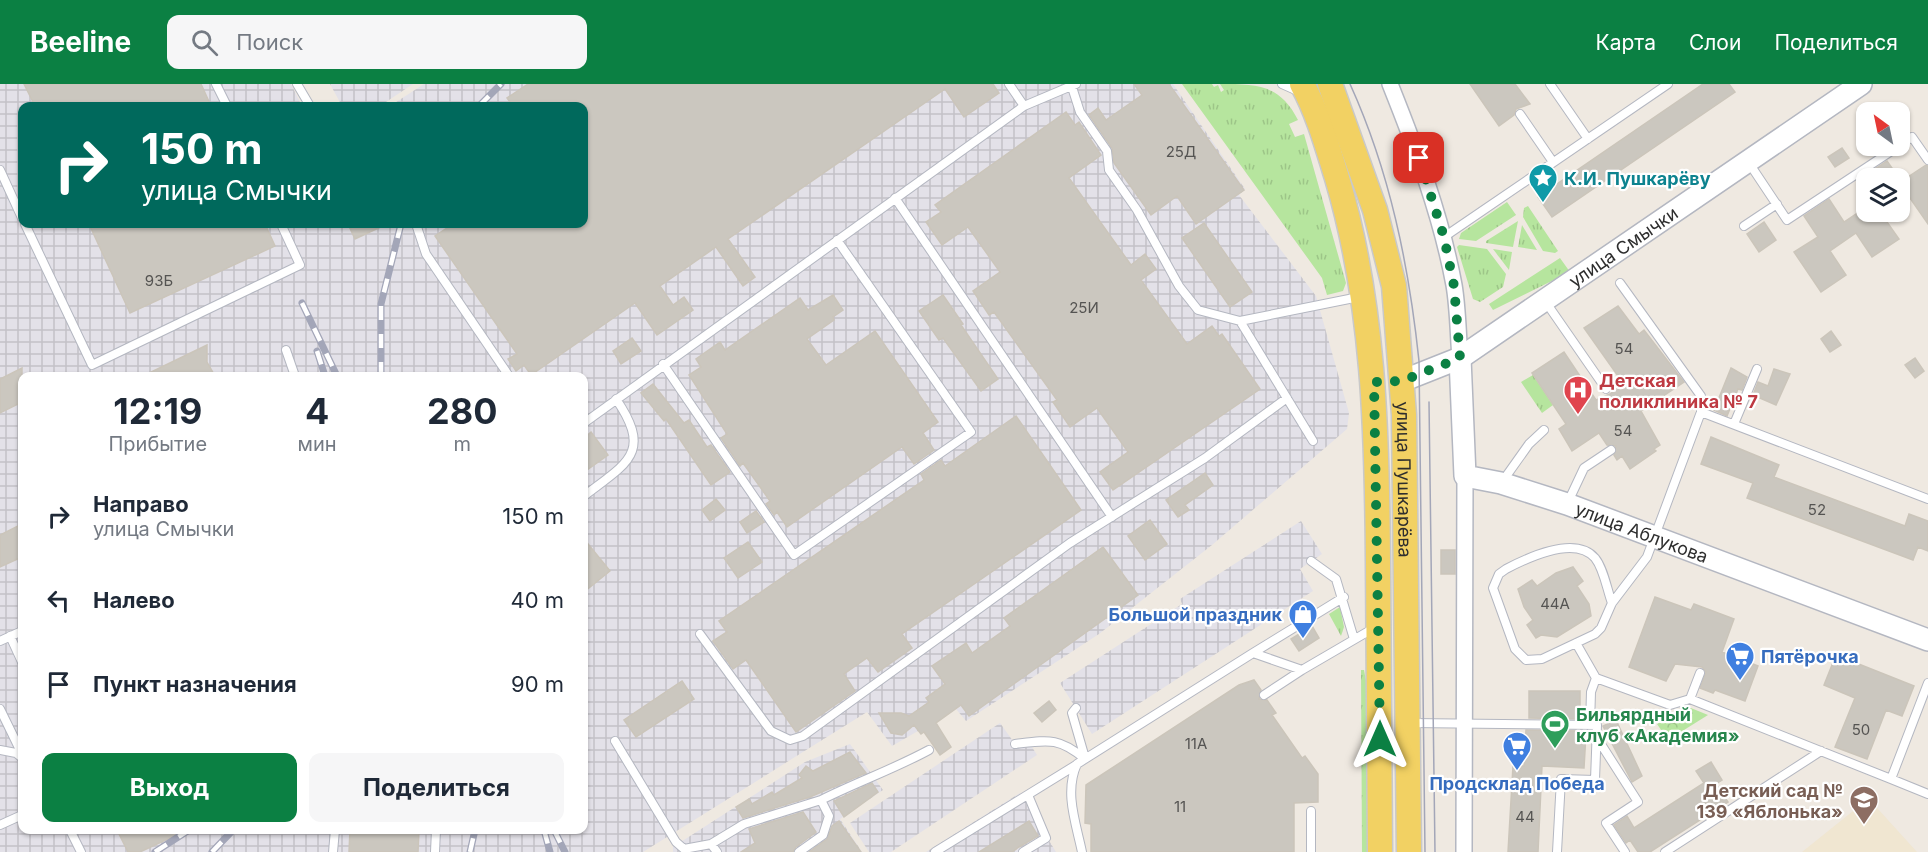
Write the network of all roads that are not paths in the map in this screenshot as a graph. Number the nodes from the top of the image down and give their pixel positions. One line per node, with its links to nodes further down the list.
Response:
1 (216, 84): 12 (lane)
2 (297, 84): 13 (lane)
3 (1009, 84): 14 (lane)
4 (1282, 84): 11 (lane)
5 (1329, 84): 42 (main road, улица Пушкарёва)
6 (1390, 84): 30 (street)
7 (1550, 84): 17 (lane)
8 (1668, 84): 17 (lane)
9 (1861, 84): 20 (street, улица Смычки)
10 (1073, 85): 14 (lane); 35 (lane)
11 (1306, 90): 33 (main road, улица Пушкарёва)
12 (224, 102)
13 (308, 102)
14 (1024, 106): 23 (lane)
15 (1520, 114): 21 (lane)
16 (1910, 138): 19 (lane)
17 (1587, 139): 21 (lane)
18 (1883, 156): 24 (lane)
19 (1928, 160)
20 (1748, 161): 24 (lane); 34 (street, улица Смычки)
21 (1553, 162): 30 (lane)
22 (0, 170): 25 (lane)
23 (895, 198): 31 (lane); 58 (lane)
24 (1777, 204): 26 (lane)
25 (18, 209)
26 (1744, 226)
27 (27, 228): 28 (lane)
28 (283, 228)
29 (419, 228): 41 (lane)
30 (1444, 237): 37 (street)
31 (837, 240): 38 (lane); 38 (lane)
32 (1620, 283): 47 (lane)
33 (1363, 296): 35 (lane); 43 (main road, улица Пушкарёва)
34 (1545, 300): 37 (street, улица Смычки); 44 (lane)
35 (1240, 321): 45 (lane)
36 (286, 350): 40 (lane)
37 (1460, 358): 42 (street, улица Смычки); 53 (street)
38 (663, 364): 46 (lane)
39 (1757, 369): 49 (lane)
40 (294, 372)
41 (506, 372)
42 (1402, 381): 43 (main road, улица Смычки); 82 (main road, улица Пушкарёва)
43 (1374, 382): 63 (main road, улица Пушкарёва)
44 (1606, 389)
45 (1287, 398): 51 (lane); 58 (lane)
46 (616, 399): 48 (lane); 55 (lane)
47 (1701, 412): 49 (lane); 59 (lane)
48 (588, 420)
49 (1734, 424): 56 (lane)
50 (1544, 430): 54 (lane)
51 (1313, 441)
52 (1611, 450): 57 (lane)
53 (1465, 476): 54 (street, улица Аблукова); 81 (street)
54 (1501, 483): 57 (street, улица Аблукова)
55 (588, 493)
56 (1928, 499)
57 (1567, 504): 59 (street, улица Аблукова)
58 (1112, 517): 65 (lane)
59 (1655, 537): 62 (lane); 68 (street, улица Аблукова)
60 (1311, 561): 61 (lane)
61 (1344, 597): 67 (lane); 72 (lane)
62 (1612, 603): 70 (lane); 70 (lane)
63 (1379, 625): 67 (lane); 114 (main road, улица Пушкарёва)
64 (18, 633): 66 (lane)
65 (700, 633)
66 (10, 636): 69 (lane); 71 (lane)
67 (1354, 639): 73 (lane)
68 (1928, 640)
69 (0, 641)
70 (1576, 643): 75 (lane)
71 (18, 653)
72 (1253, 653): 73 (lane); 92 (lane)
73 (1302, 670): 77 (lane)
74 (1700, 673): 78 (lane)
75 (1596, 678): 78 (lane); 83 (lane)
76 (1928, 683): 94 (lane)
77 (1264, 695)
78 (1690, 699): 90 (lane)
79 (1076, 708): 92 (lane)
80 (0, 709): 87 (lane)
81 (1466, 722): 82 (lane); 83 (lane); 116 (street)
82 (1408, 723): 115 (main road, улица Пушкарёва)
83 (1590, 725): 84 (lane)
84 (1597, 736): 117 (lane); 118 (lane)
85 (615, 741): 104 (lane)
86 (1015, 744): 92 (lane)
87 (18, 747)
88 (0, 750): 91 (lane)
89 (929, 750): 97 (lane)
90 (1821, 751): 94 (lane); 119 (lane)
91 (18, 754)
92 (1085, 759): 93 (lane)
93 (1077, 764): 96 (lane); 112 (lane)
94 (1891, 778): 95 (lane)
95 (1928, 794)
96 (1028, 795): 110 (lane); 111 (lane)
97 (820, 800): 104 (lane); 109 (lane)
98 (1311, 811): 113 (lane)
99 (18, 817): 100 (lane)
100 (0, 825)
101 (72, 834): 105 (lane)
102 (335, 834): 106 (lane)
103 (436, 834): 107 (lane)
104 (711, 844): 108 (lane)
105 (81, 852)
106 (333, 852)
107 (435, 852)
108 (717, 852)
109 (799, 852)
110 (935, 852)
111 (1023, 852)
112 (1082, 852)
113 (1311, 852)
114 (1380, 852)
115 (1409, 852)
116 (1464, 852)
117 (1557, 852)
118 (1624, 852)
119 (1665, 852)

